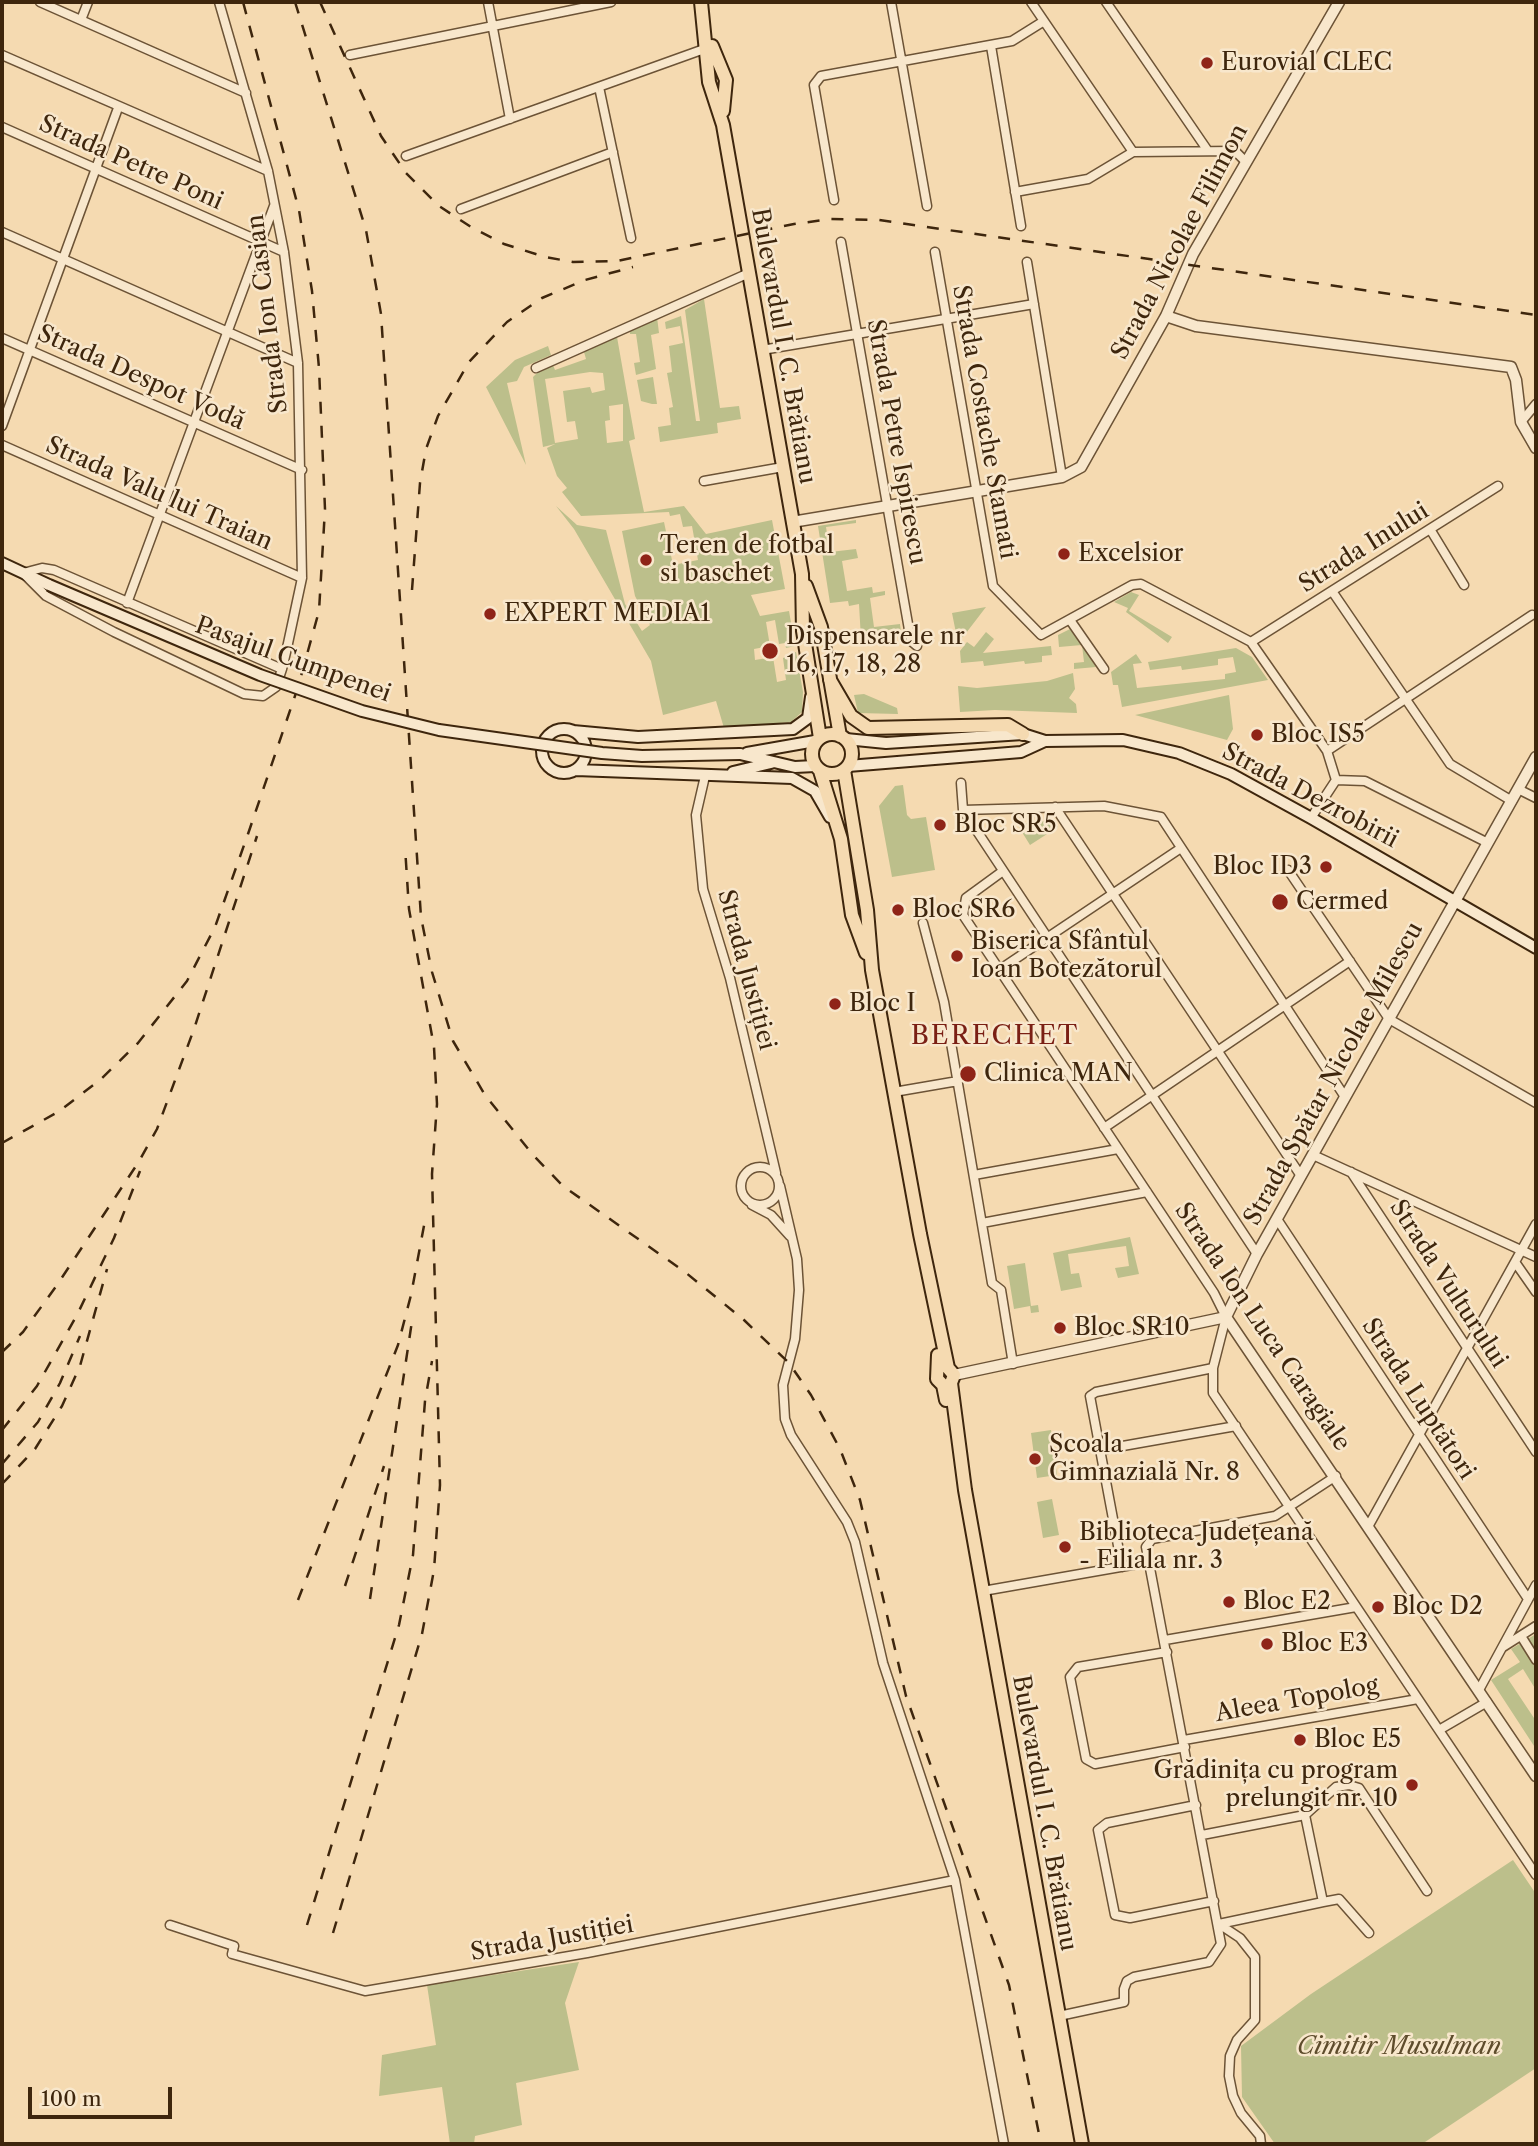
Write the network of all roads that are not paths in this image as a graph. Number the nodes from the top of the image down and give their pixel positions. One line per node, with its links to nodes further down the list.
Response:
1 (40, 2): 11 (street)
2 (89, 2): 11 (street)
3 (219, 2): 22 (street, Strada Ion Casian)
4 (488, 2): 14 (street)
5 (611, 2): 14 (street)
6 (701, 2): 13 (main road, Bulevardul I. C. Brătianu)
7 (891, 2): 19 (street)
8 (1031, 2): 12 (street)
9 (1106, 2): 26 (street)
10 (1339, 2): 30 (street, Strada Nicolae Filimon)
11 (81, 20): 22 (street)
12 (1044, 21): 15 (street); 28 (street)
13 (705, 22): 16 (main road, Bulevardul I. C. Brătianu); 20 (main road, Bulevardul I. C. Brătianu)
14 (493, 26): 18 (street); 24 (street)
15 (991, 46): 19 (street); 33 (street)
16 (707, 48): 20 (main road, Bulevardul I. C. Brătianu); 21 (street)
17 (2, 55): 23 (street)
18 (350, 55)
19 (902, 61): 34 (street); 36 (street)
20 (716, 80): 47 (main road, Bulevardul I. C. Brătianu)
21 (599, 87): 24 (street); 27 (street)
22 (246, 93): 32 (street, Strada Ion Casian)
23 (118, 108): 31 (street); 32 (street)
24 (510, 119): 29 (street)
25 (2, 127): 31 (street, Strada Petre Poni)
26 (1208, 151): 28 (street); 30 (street)
27 (613, 152): 37 (street); 40 (street)
28 (1133, 152): 33 (street)
29 (406, 156)
30 (1246, 162): 49 (street, Strada Nicolae Filimon)
31 (96, 168): 41 (street, Strada Petre Poni); 45 (street)
32 (268, 172): 35 (street, Strada Ion Casian)
33 (1015, 192): 38 (street)
34 (834, 200)
35 (275, 205): 41 (street); 44 (street, Strada Ion Casian)
36 (927, 206)
37 (461, 209)
38 (1021, 226)
39 (2, 232): 45 (street)
40 (631, 238)
41 (261, 242): 44 (street, Strada Petre Poni); 51 (street)
42 (841, 242): 52 (street, Strada Petre Ispirescu)
43 (935, 252): 50 (street, Strada Costache Stamati)
44 (284, 253): 56 (street, Strada Ion Casian)
45 (63, 259): 51 (street); 54 (street)
46 (1027, 262): 48 (street)
47 (749, 274): 55 (main road, Bulevardul I. C. Brătianu); 57 (street)
48 (1034, 304): 50 (street); 66 (street)
49 (1166, 316): 59 (street); 66 (street, Strada Nicolae Filimon)
50 (947, 318): 52 (street); 69 (street, Strada Costache Stamati)
51 (228, 332): 56 (street); 60 (street)
52 (857, 334): 55 (street); 70 (street, Strada Petre Ispirescu)
53 (2, 338): 54 (street, Strada Despot Vodă)
54 (29, 350): 60 (street, Strada Despot Vodă); 61 (street)
55 (762, 350): 64 (main road, Bulevardul I. C. Brătianu)
56 (298, 363): 65 (street, Strada Ion Casian)
57 (536, 368)
58 (1536, 404): 59 (street)
59 (1521, 422): 63 (street)
60 (194, 423): 65 (street, Strada Despot Vodă); 71 (street)
61 (2, 426)
62 (2, 445): 71 (street, Strada Valu lui Traian)
63 (1536, 448)
64 (783, 467): 67 (street); 72 (main road, Bulevardul I. C. Brătianu)
65 (302, 470): 77 (street, Strada Ion Casian)
66 (1062, 477): 69 (street)
67 (704, 481)
68 (1498, 486): 73 (street, Strada Inului)
69 (977, 492): 70 (street); 82 (street, Strada Costache Stamati)
70 (887, 506): 72 (street); 84 (street, Strada Petre Ispirescu)
71 (160, 515): 77 (street, Strada Valu lui Traian); 80 (street)
72 (792, 522): 76 (main road, Bulevardul I. C. Brătianu)
73 (1430, 529): 78 (street); 79 (street, Strada Inului)
74 (2, 563): 75 (main road, Pasajul Cumpenei)
75 (23, 573): 80 (street); 85 (street); 98 (main road, Pasajul Cumpenei, bridge)
76 (802, 574): 87 (main road, Bulevardul I. C. Brătianu); 88 (main road, Bulevardul I. C. Brătianu)
77 (302, 578): 85 (street, Strada Ion Casian)
78 (1464, 585)
79 (1332, 591): 83 (street, Strada Inului); 89 (street)
80 (127, 603): 85 (street)
81 (1532, 615): 89 (street)
82 (1070, 620): 83 (street); 86 (street)
83 (1251, 642): 97 (street)
84 (916, 646)
85 (282, 668)
86 (1104, 670)
87 (830, 680): 92 (main road); 93 (main road, Bulevardul I. C. Brătianu)
88 (812, 685): 91 (main road); 94 (main road, Bulevardul I. C. Brătianu)
89 (1404, 700): 97 (street); 110 (street)
90 (573, 731): 91 (main road); 103 (main road); 103 (main road)
91 (758, 732): 96 (main road)
92 (1023, 734): 93 (main road, Strada Dezrobirii); 95 (main road, Strada Dezrobirii)
93 (843, 737): 94 (main road); 102 (main road)
94 (817, 740): 96 (main road); 101 (main road)
95 (1045, 741): 102 (main road, Strada Dezrobirii); 113 (main road, Strada Dezrobirii)
96 (794, 743): 98 (main road)
97 (1327, 751): 106 (street)
98 (740, 754): 100 (main road)
99 (1536, 757): 108 (street, Strada Spătar Nicolae Milescu)
100 (777, 762): 101 (main road); 104 (main road)
101 (818, 768): 102 (main road); 114 (main road, Bulevardul I. C. Brătianu)
102 (846, 768): 125 (main road, Bulevardul I. C. Brătianu)
103 (576, 770): 105 (main road)
104 (727, 775): 105 (main road); 114 (main road)
105 (705, 776): 139 (street, Strada Justiției)
106 (1336, 780): 113 (street); 115 (street)
107 (961, 783): 112 (street)
108 (1518, 789): 109 (street); 110 (street, Strada Spătar Nicolae Milescu)
109 (1536, 798)
110 (1512, 801): 115 (street, Strada Spătar Nicolae Milescu)
111 (1055, 807): 112 (street); 116 (street); 119 (street)
112 (962, 810): 118 (street)
113 (1311, 818): 120 (main road, Strada Dezrobirii)
114 (841, 839): 125 (main road, Bulevardul I. C. Brătianu)
115 (1488, 843): 120 (street, Strada Spătar Nicolae Milescu)
116 (1181, 848): 119 (street); 127 (street)
117 (1289, 870): 124 (street)
118 (1003, 871): 122 (street); 126 (street, Strada Ion Luca Caragiale)
119 (1112, 894): 122 (street); 129 (street)
120 (1456, 900): 123 (main road, Strada Dezrobirii); 128 (street, Strada Spătar Nicolae Milescu)
121 (923, 923): 130 (street)
122 (1047, 938): 126 (street); 132 (street)
123 (1536, 948)
124 (1350, 961): 127 (street); 128 (street)
125 (872, 970): 131 (main road, Bulevardul I. C. Brătianu)
126 (999, 970): 135 (street, Strada Ion Luca Caragiale)
127 (1285, 1006): 129 (street); 133 (street)
128 (1389, 1019): 133 (street, Strada Spătar Nicolae Milescu); 134 (street)
129 (1217, 1051): 132 (street); 141 (street)
130 (958, 1081): 131 (street); 140 (street)
131 (894, 1092): 150 (main road, Bulevardul I. C. Brătianu)
132 (1152, 1096): 135 (street); 151 (street)
133 (1345, 1097): 137 (street, Strada Spătar Nicolae Milescu)
134 (1536, 1103)
135 (1104, 1128): 136 (street, Strada Ion Luca Caragiale)
136 (1118, 1149): 140 (street); 143 (street, Strada Ion Luca Caragiale)
137 (1313, 1155): 138 (street); 141 (street, Strada Spătar Nicolae Milescu)
138 (1351, 1172): 149 (street); 157 (street, Strada Vulturului)
139 (776, 1173): 142 (street); 144 (street)
140 (974, 1175): 146 (street)
141 (1301, 1176): 145 (street, Strada Spătar Nicolae Milescu)
142 (780, 1186): 144 (street); 148 (street)
143 (1147, 1192): 146 (street); 155 (street, Strada Ion Luca Caragiale)
144 (749, 1204): 148 (street)
145 (1277, 1219): 151 (street, Strada Spătar Nicolae Milescu); 163 (street, Strada Luptători)
146 (982, 1223): 158 (street)
147 (1536, 1224): 149 (street)
148 (792, 1237): 194 (street)
149 (1522, 1250): 152 (street); 153 (street)
150 (923, 1251): 156 (main road, Bulevardul I. C. Brătianu); 160 (main road, Bulevardul I. C. Brătianu)
151 (1257, 1254): 155 (street, Strada Spătar Nicolae Milescu)
152 (1536, 1256)
153 (1515, 1262): 154 (street); 157 (street)
154 (1536, 1292)
155 (1226, 1318): 158 (street); 159 (street, Aleea Topolog); 166 (street, Strada Ion Luca Caragiale)
156 (934, 1329): 160 (main road, Bulevardul I. C. Brătianu); 161 (main road)
157 (1467, 1348): 163 (street); 165 (street, Strada Vulturului)
158 (1013, 1364): 160 (street)
159 (1213, 1368): 162 (street, Aleea Topolog); 164 (street)
160 (947, 1376): 161 (main road, Bulevardul I. C. Brătianu); 167 (main road, Bulevardul I. C. Brătianu)
161 (951, 1422): 167 (main road, Bulevardul I. C. Brătianu)
162 (1236, 1426): 164 (street); 168 (street, Aleea Topolog)
163 (1418, 1434): 169 (street); 174 (street, Strada Luptători)
164 (1100, 1450): 171 (street)
165 (1536, 1452)
166 (1336, 1476): 168 (street); 169 (street, Strada Ion Luca Caragiale)
167 (965, 1489): 173 (main road, Bulevardul I. C. Brătianu)
168 (1289, 1506): 170 (street); 175 (street, Aleea Topolog)
169 (1369, 1525): 182 (street, Strada Ion Luca Caragiale)
170 (1149, 1562): 171 (street); 178 (street)
171 (1122, 1567): 173 (street)
172 (1536, 1585): 174 (street)
173 (984, 1591): 201 (main road, Bulevardul I. C. Brătianu)
174 (1528, 1599): 179 (street)
175 (1356, 1607): 178 (street); 183 (street, Aleea Topolog)
176 (1536, 1626): 177 (street)
177 (1521, 1636): 179 (street); 181 (street)
178 (1164, 1640): 180 (street)
179 (1501, 1649): 182 (street)
180 (1167, 1653): 186 (street); 186 (street, Aleea Topolog)
181 (1536, 1660)
182 (1479, 1690): 184 (street, Strada Ion Luca Caragiale)
183 (1418, 1699): 185 (street, Aleea Topolog); 186 (street, Aleea Topolog)
184 (1487, 1702): 185 (street); 187 (street, Strada Ion Luca Caragiale)
185 (1439, 1730): 192 (street, Aleea Topolog)
186 (1184, 1743): 188 (street)
187 (1536, 1776)
188 (1196, 1805): 190 (street); 196 (street)
189 (1306, 1815): 190 (street); 195 (street); 197 (street)
190 (1202, 1835): 196 (street)
191 (1536, 1855): 192 (street)
192 (1527, 1861): 193 (street, Aleea Topolog)
193 (1536, 1875)
194 (955, 1880): 199 (street, Strada Justiției); 202 (street)
195 (1427, 1891)
196 (1214, 1901): 198 (street)
197 (1323, 1902): 198 (street); 200 (street)
198 (1219, 1924): 201 (street); 204 (street)
199 (170, 1925)
200 (1369, 1933)
201 (1059, 2016): 203 (main road, Bulevardul I. C. Brătianu)
202 (1004, 2144)
203 (1082, 2144)
204 (1261, 2144)

